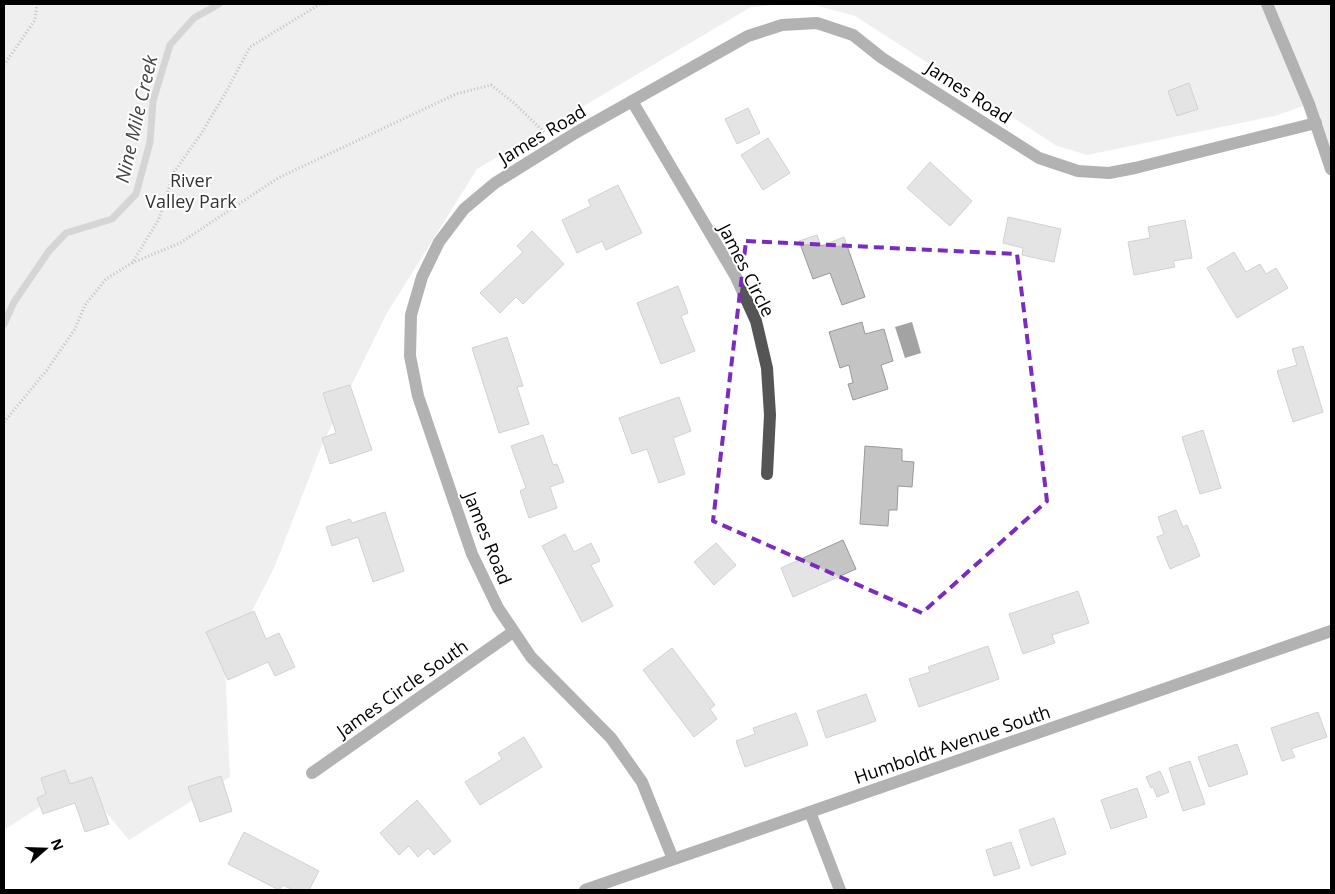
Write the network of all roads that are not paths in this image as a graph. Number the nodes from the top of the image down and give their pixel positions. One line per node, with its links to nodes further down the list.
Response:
1 (1267, 4): 3 (street)
2 (632, 101): 3 (street, James Road); 5 (street, James Circle); 7 (street, James Road)
3 (1316, 123): 4 (street)
4 (1331, 169)
5 (767, 474)
6 (1331, 631): 9 (street, Humboldt Avenue South)
7 (513, 632): 8 (street, James Circle South); 10 (street, James Road)
8 (312, 773)
9 (810, 812): 10 (street, Humboldt Avenue South); 12 (street)
10 (673, 859): 11 (street, Humboldt Avenue South)
11 (585, 890)
12 (840, 890)

